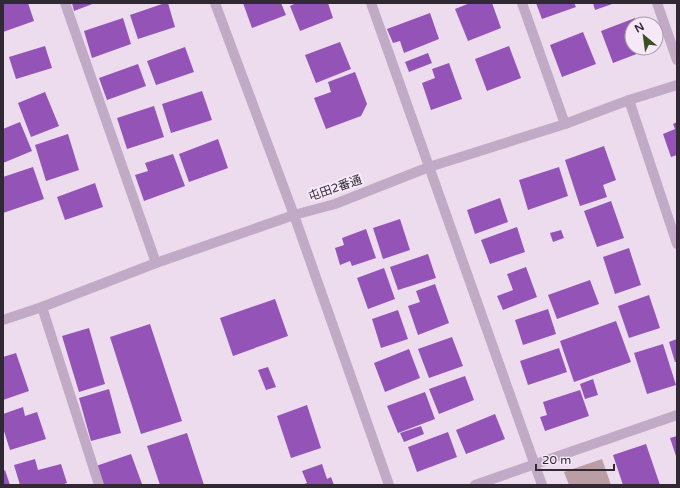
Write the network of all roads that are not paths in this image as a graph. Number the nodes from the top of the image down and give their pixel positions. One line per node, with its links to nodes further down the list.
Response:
1 (65, 3): 13 (street)
2 (216, 3): 11 (street)
3 (372, 3): 10 (street)
4 (522, 3): 9 (street)
5 (657, 3): 6 (street)
6 (677, 60)
7 (677, 85): 8 (street, 屯田2番通)
8 (628, 100): 9 (street, 屯田2番通); 12 (street)
9 (565, 124): 10 (street, 屯田2番通)
10 (429, 166): 11 (street, 屯田2番通); 17 (street)
11 (294, 215): 13 (street, 屯田2番通); 19 (street)
12 (677, 244)
13 (156, 263): 14 (street, 屯田2番通)
14 (42, 307): 15 (street, 屯田2番通); 18 (street)
15 (3, 320)
16 (677, 415): 17 (street)
17 (534, 465): 20 (street); 21 (street)
18 (99, 485)
19 (389, 485)
20 (475, 485)
21 (542, 485)

